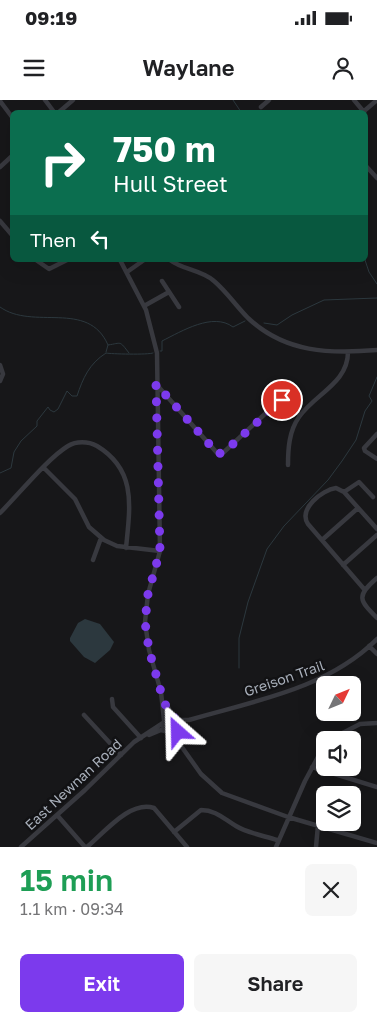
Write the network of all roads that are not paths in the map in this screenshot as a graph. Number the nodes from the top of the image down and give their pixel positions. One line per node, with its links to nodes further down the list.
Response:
1 (73, 100): 7 (street)
2 (269, 100): 6 (street)
3 (354, 100): 8 (street)
4 (377, 100): 9 (street)
5 (0, 101): 10 (street)
6 (261, 107)
7 (61, 110)
8 (362, 110)
9 (366, 110)
10 (10, 114)
11 (10, 158): 12 (street)
12 (0, 167)
13 (368, 168): 14 (street)
14 (377, 178)
15 (0, 221): 16 (street)
16 (10, 233)
17 (39, 262): 18 (street)
18 (64, 262)
19 (121, 262): 22 (street)
20 (141, 262): 22 (street)
21 (174, 262): 28 (street)
22 (127, 272): 25 (street)
23 (162, 281): 24 (street)
24 (169, 292): 25 (street); 26 (street)
25 (144, 306): 31 (street)
26 (179, 307)
27 (377, 350): 28 (street)
28 (348, 352): 32 (street)
29 (0, 365): 30 (street)
30 (0, 381)
31 (156, 384): 32 (street); 46 (street)
32 (300, 415): 35 (street)
33 (377, 434): 34 (street)
34 (377, 459)
35 (288, 466)
36 (44, 468): 40 (street); 43 (street); 45 (street)
37 (344, 492): 38 (street); 39 (street); 44 (street)
38 (373, 497)
39 (358, 508): 41 (street); 44 (street)
40 (0, 513)
41 (377, 529)
42 (377, 535): 48 (street)
43 (101, 538): 45 (street); 47 (street)
44 (322, 540): 48 (street)
45 (126, 548): 46 (street)
46 (160, 551): 55 (street)
47 (93, 560)
48 (343, 564): 50 (street)
49 (377, 578): 50 (street)
50 (364, 589): 51 (street)
51 (377, 618)
52 (376, 641): 53 (street, Greison Trail)
53 (369, 646): 54 (street); 59 (street, Greison Trail)
54 (377, 654)
55 (161, 692): 58 (street); 60 (street)
56 (112, 699): 65 (street)
57 (84, 715): 66 (street)
58 (175, 719): 59 (street, Greison Trail); 60 (street, East Newnan Road); 62 (street)
59 (190, 720): 62 (street, Greison Trail)
60 (164, 722): 64 (street); 65 (street, East Newnan Road)
61 (377, 723): 63 (street)
62 (179, 728): 64 (street, East Newnan Road); 67 (street)
63 (346, 731)
64 (167, 732): 65 (street, East Newnan Road); 67 (street)
65 (141, 738): 66 (street, East Newnan Road)
66 (121, 755): 71 (street, East Newnan Road)
67 (187, 755): 72 (street)
68 (316, 760): 69 (street)
69 (312, 767): 70 (street); 72 (street)
70 (377, 787)
71 (57, 816): 79 (street, East Newnan Road); 80 (street)
72 (288, 816): 73 (street); 77 (street)
73 (316, 824)
74 (317, 831): 83 (street)
75 (338, 831): 78 (street)
76 (174, 832): 77 (street); 80 (street); 81 (street)
77 (277, 840): 82 (street)
78 (377, 843)
79 (21, 847)
80 (86, 847)
81 (187, 847)
82 (276, 847)
83 (316, 847)

